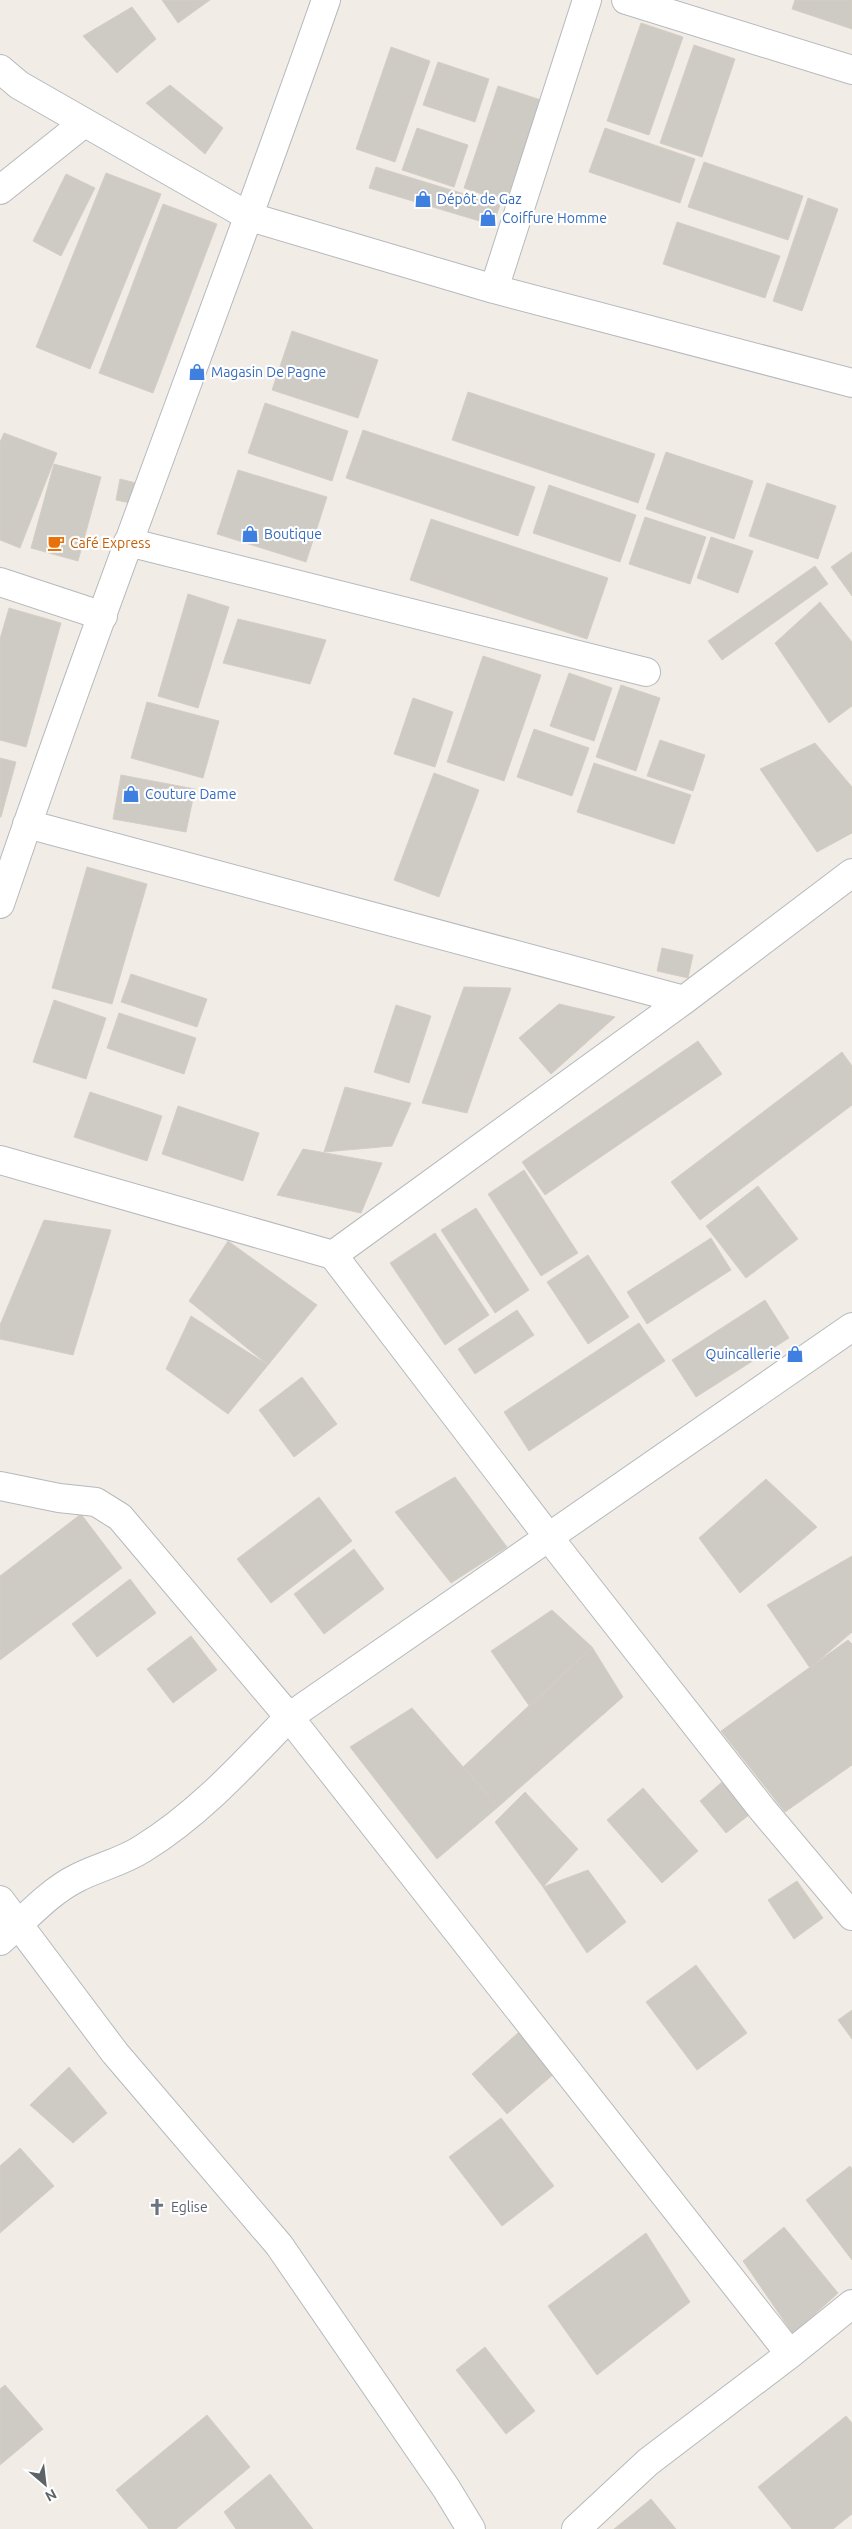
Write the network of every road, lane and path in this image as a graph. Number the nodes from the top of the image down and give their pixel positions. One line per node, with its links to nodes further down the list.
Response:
1 (326, 0): 8 (street)
2 (587, 0): 9 (street)
3 (626, 0): 5 (street)
4 (0, 69): 6 (street)
5 (852, 70)
6 (84, 123): 7 (street); 8 (street)
7 (0, 190)
8 (250, 217): 9 (street); 11 (street)
9 (494, 289): 10 (street)
10 (852, 383)
11 (128, 542): 13 (street); 14 (street)
12 (0, 582): 13 (street)
13 (103, 616): 15 (street)
14 (646, 672)
15 (27, 824): 17 (street); 18 (street)
16 (852, 873): 18 (street)
17 (0, 904)
18 (684, 1000): 20 (street)
19 (0, 1160): 20 (street)
20 (332, 1255): 23 (street)
21 (852, 1327): 23 (street)
22 (0, 1486): 24 (street)
23 (550, 1539): 24 (street); 26 (street)
24 (290, 1717): 27 (street); 29 (street)
25 (0, 1900): 27 (street)
26 (852, 1916)
27 (9, 1933): 30 (street)
28 (852, 2304): 29 (street)
29 (790, 2354): 31 (street)
30 (471, 2529)
31 (576, 2529)

